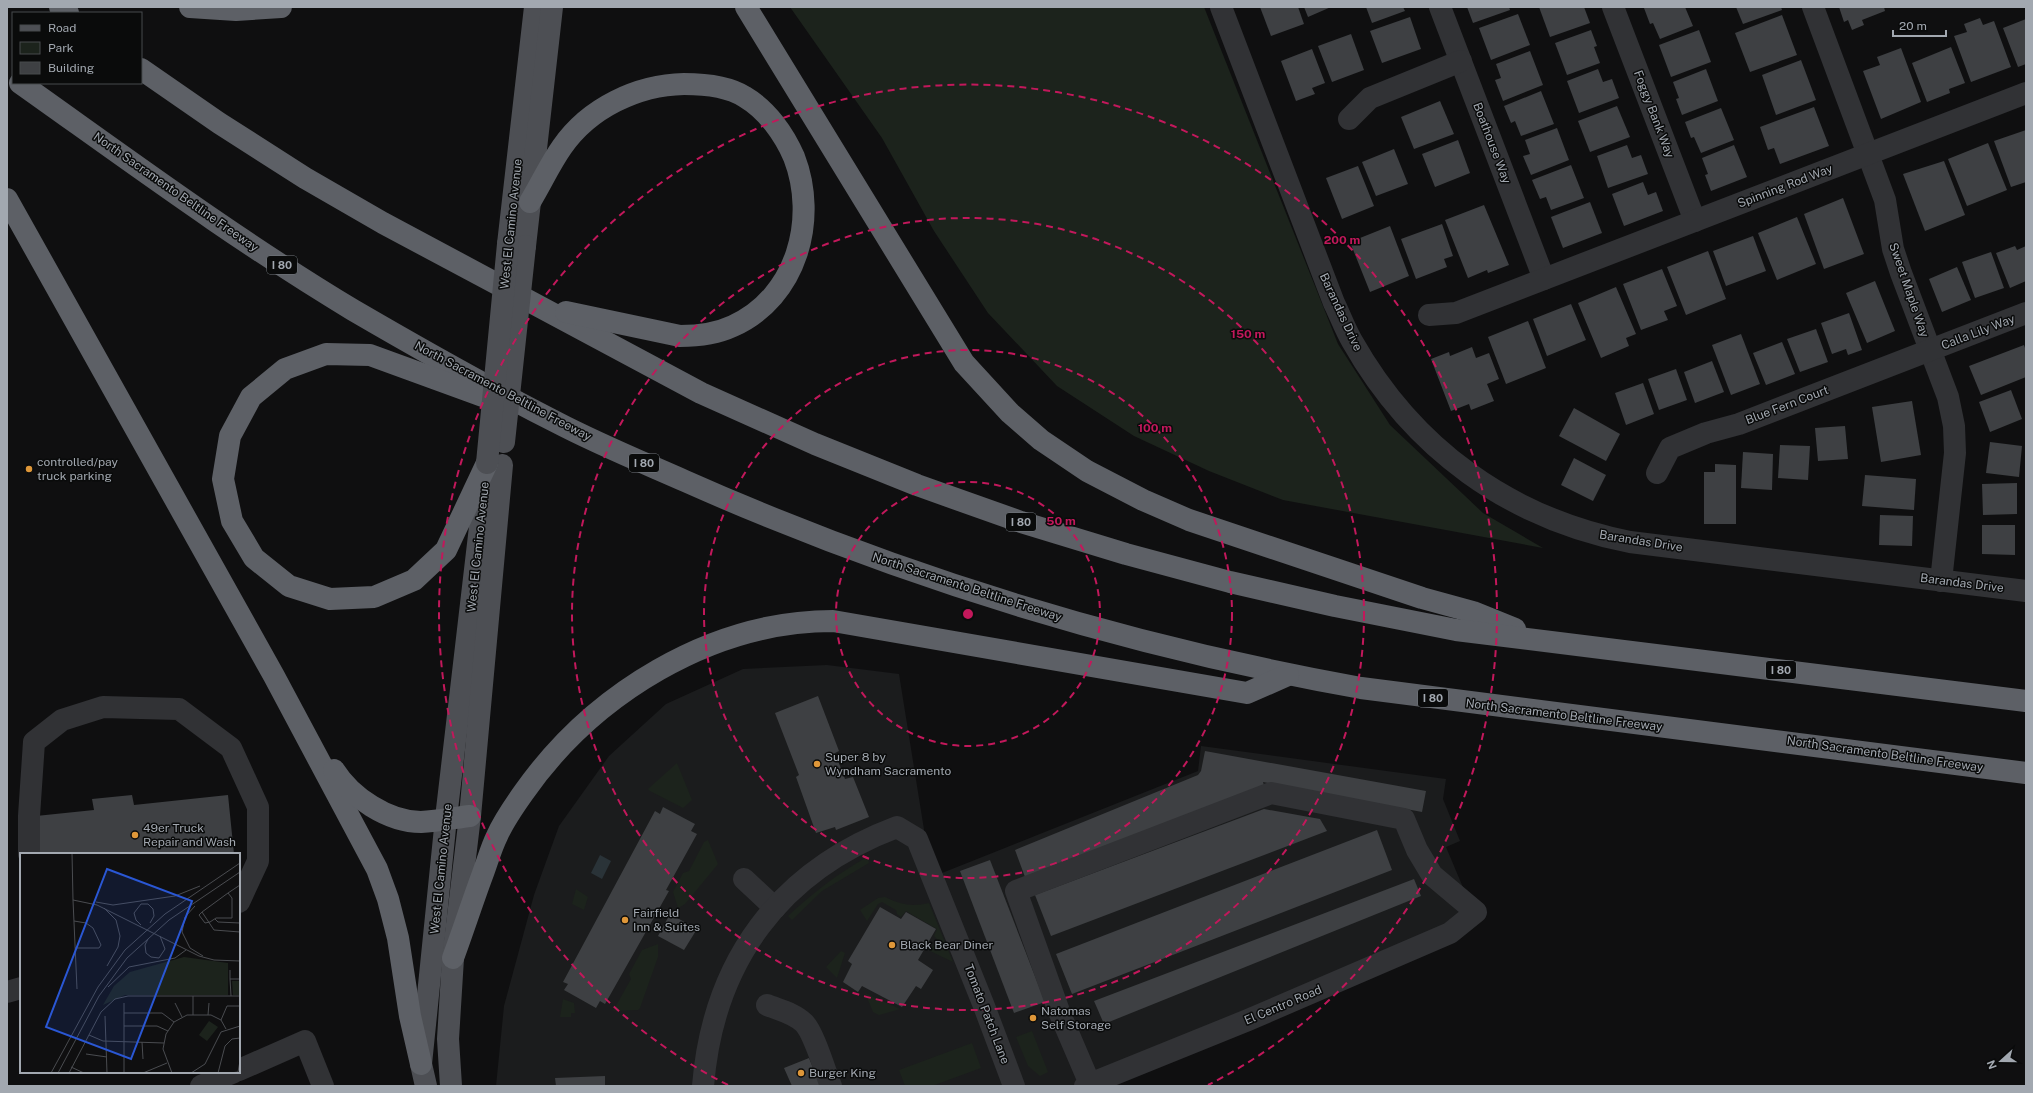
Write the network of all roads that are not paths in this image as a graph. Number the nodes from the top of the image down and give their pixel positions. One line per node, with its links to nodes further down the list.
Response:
1 (190, 7): 2 (highway)
2 (281, 7)
3 (535, 7): 19 (main road, West El Camino Avenue)
4 (552, 7): 17 (main road, West El Camino Avenue)
5 (746, 7): 30 (highway)
6 (1221, 7): 28 (street, Barandas Drive)
7 (1440, 7): 10 (street, Boathouse Way)
8 (1613, 7): 18 (street, Foggy Bank Way)
9 (1813, 7): 15 (street, Sweet Maple Way)
10 (1461, 61): 14 (street); 20 (street, Boathouse Way)
11 (142, 70): 21 (highway, I 80)
12 (21, 84): 25 (highway, North Sacramento Beltline Freeway / I 80)
13 (2026, 93): 15 (street, Spinning Rod Way)
14 (1349, 119)
15 (1868, 154): 18 (street, Spinning Rod Way); 24 (street, Sweet Maple Way)
16 (7, 199): 32 (highway)
17 (530, 202): 19 (main road, West El Camino Avenue); 21 (highway)
18 (1695, 221): 20 (street, Spinning Rod Way)
19 (517, 245): 26 (main road, West El Camino Avenue, bridge)
20 (1544, 279): 23 (street, Spinning Rod Way)
21 (537, 306): 30 (highway, I 80)
22 (2026, 313): 24 (street, Calla Lily Way)
23 (1429, 315)
24 (1931, 350): 27 (street, Blue Fern Court); 28 (street, Sweet Maple Way)
25 (558, 423): 26 (highway); 31 (highway, North Sacramento Beltline Freeway / I 80)
26 (494, 464): 35 (main road, West El Camino Avenue); 36 (main road, West El Camino Avenue)
27 (1657, 473)
28 (1941, 581): 29 (street, Barandas Drive)
29 (2026, 591)
30 (1537, 639): 33 (highway, I 80)
31 (1288, 675): 34 (highway, North Sacramento Beltline Freeway / I 80); 41 (highway)
32 (274, 676): 36 (highway); 45 (highway)
33 (2026, 701)
34 (2026, 773)
35 (470, 816): 36 (highway); 41 (main road, West El Camino Avenue)
36 (446, 818): 45 (main road, West El Camino Avenue)
37 (29, 853): 39 (street)
38 (744, 879): 40 (street)
39 (240, 900)
40 (775, 908): 54 (street, Tomato Patch Lane); 56 (street, Tomato Patch Lane)
41 (453, 958): 53 (main road, West El Camino Avenue)
42 (20, 988): 43 (street)
43 (7, 992)
44 (767, 1005): 55 (street)
45 (421, 1064): 52 (main road, West El Camino Avenue)
46 (240, 1070): 51 (street)
47 (194, 1073): 50 (street)
48 (232, 1073): 50 (street)
49 (1087, 1085): 49 (street, El Centro Road)
50 (201, 1086)
51 (323, 1086)
52 (426, 1086)
53 (450, 1086)
54 (703, 1086)
55 (831, 1086)
56 (1014, 1086)

